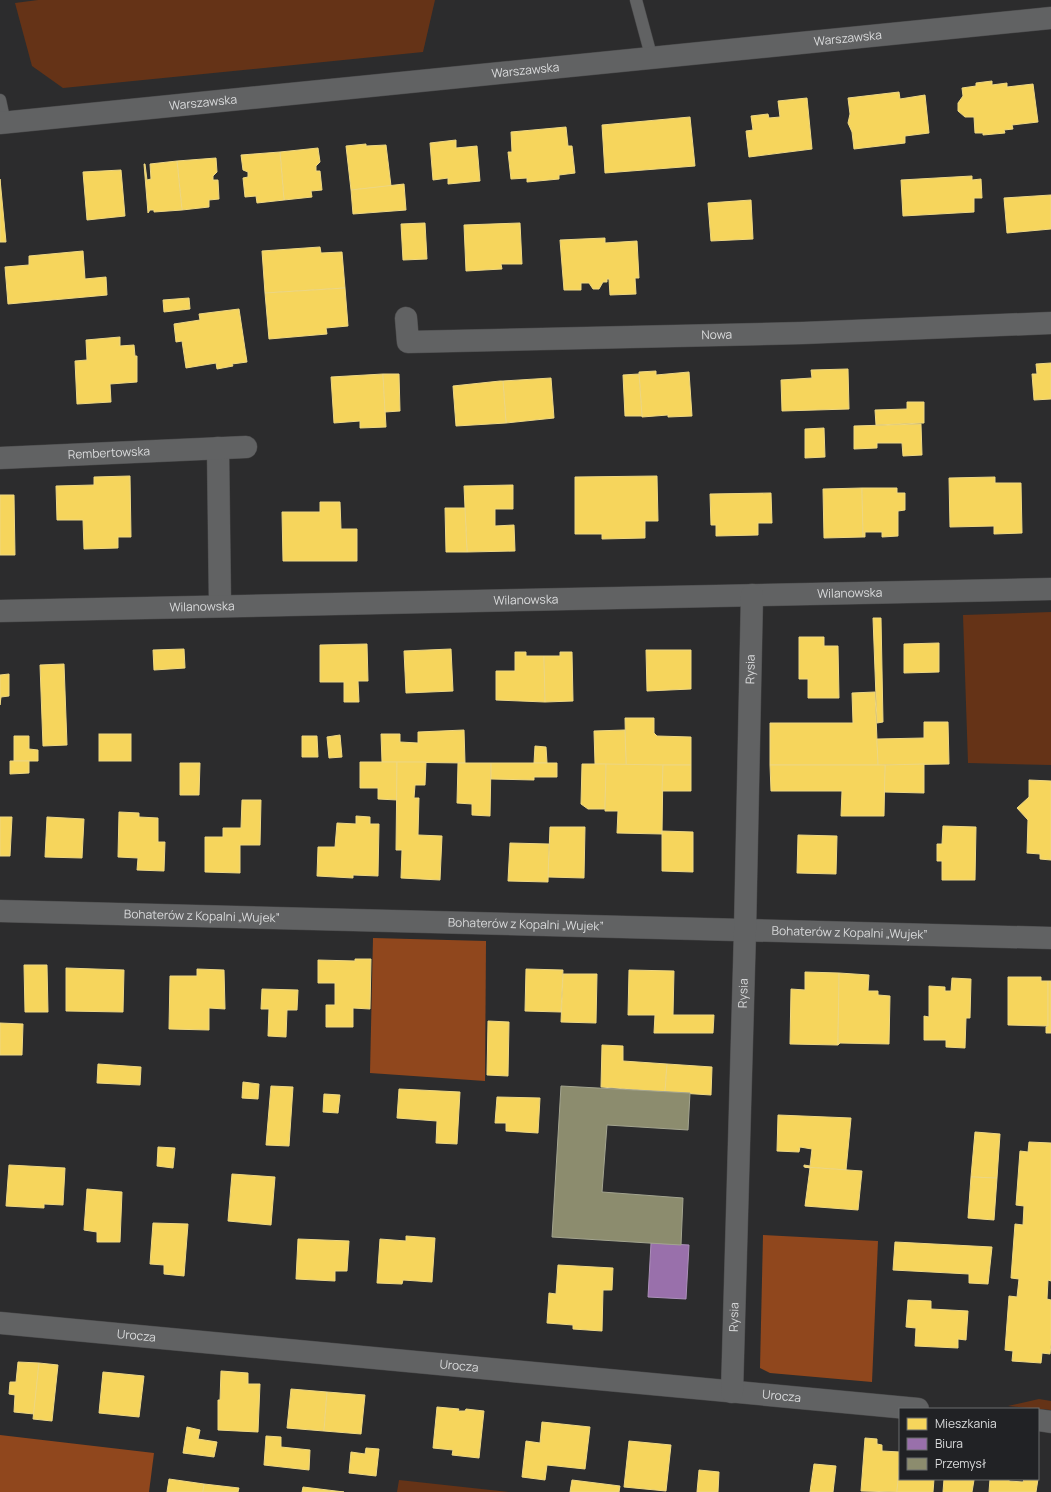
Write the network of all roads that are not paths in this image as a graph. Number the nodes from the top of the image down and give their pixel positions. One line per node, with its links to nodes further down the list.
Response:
1 (636, 0): 3 (lane)
2 (1051, 18): 3 (street, Warszawska)
3 (652, 59): 5 (street, Warszawska)
4 (0, 100): 5 (lane)
5 (2, 123)
6 (406, 318): 7 (street, Nowa)
7 (1051, 323)
8 (246, 447): 9 (street, Rembertowska)
9 (218, 448): 10 (street, Rembertowska); 13 (street)
10 (0, 458)
11 (1051, 589): 12 (street, Wilanowska)
12 (752, 595): 13 (street, Wilanowska); 16 (street, Rysia)
13 (220, 605): 14 (street, Wilanowska)
14 (0, 611)
15 (0, 911): 16 (street, Bohaterów z Kopalni „Wujek”)
16 (745, 931): 17 (street, Bohaterów z Kopalni „Wujek”); 19 (street, Rysia)
17 (1051, 938)
18 (0, 1323): 19 (street, Urocza)
19 (732, 1392): 20 (street, Urocza)
20 (907, 1408)
21 (1039, 1420): 22 (street)
22 (1051, 1422)

